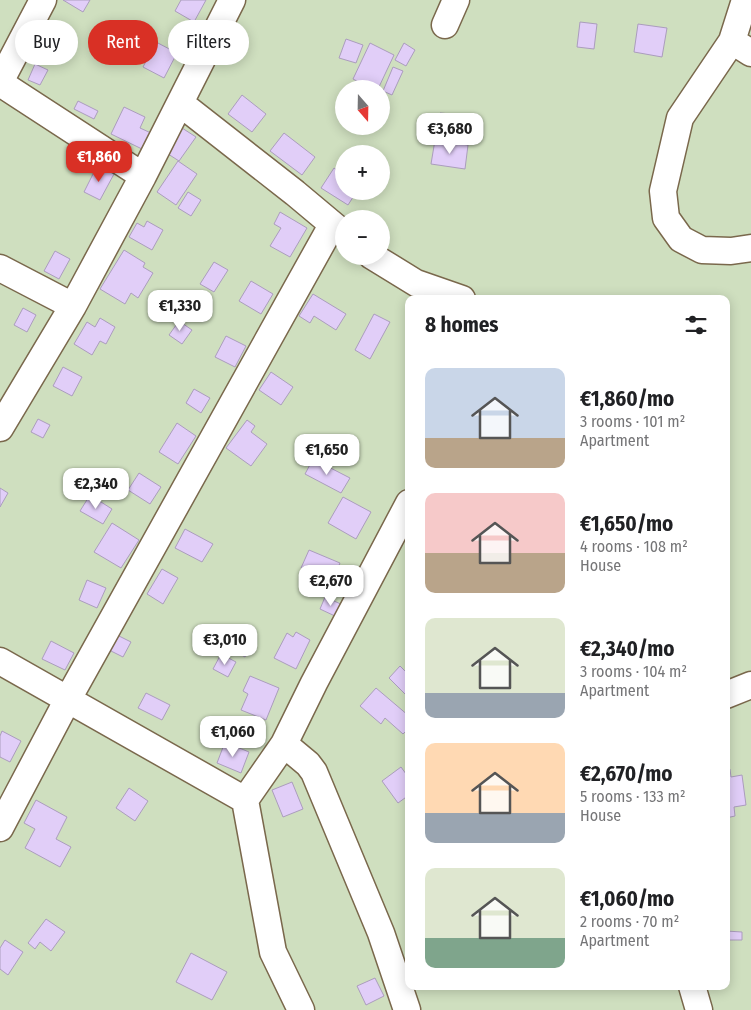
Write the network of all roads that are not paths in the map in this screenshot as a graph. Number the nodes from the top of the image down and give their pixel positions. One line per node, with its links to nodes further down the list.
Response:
1 (43, 0): 7 (street)
2 (232, 0): 8 (street)
3 (456, 0): 5 (street)
4 (745, 0): 6 (street)
5 (446, 25)
6 (741, 47): 12 (street)
7 (0, 82): 9 (street)
8 (180, 103): 9 (street); 10 (street)
9 (143, 176): 16 (street)
10 (335, 227)
11 (335, 235): 22 (street)
12 (751, 248)
13 (387, 265): 15 (street)
14 (0, 268): 16 (street)
15 (450, 295)
16 (73, 306): 17 (street)
17 (0, 428)
18 (405, 511): 23 (street)
19 (0, 661): 22 (street)
20 (751, 685): 21 (street)
21 (730, 693)
22 (68, 699): 24 (street); 25 (street)
23 (284, 744): 24 (street); 28 (street)
24 (245, 800): 27 (street)
25 (0, 828)
26 (693, 990): 29 (street)
27 (301, 1010)
28 (407, 1010)
29 (698, 1010)

